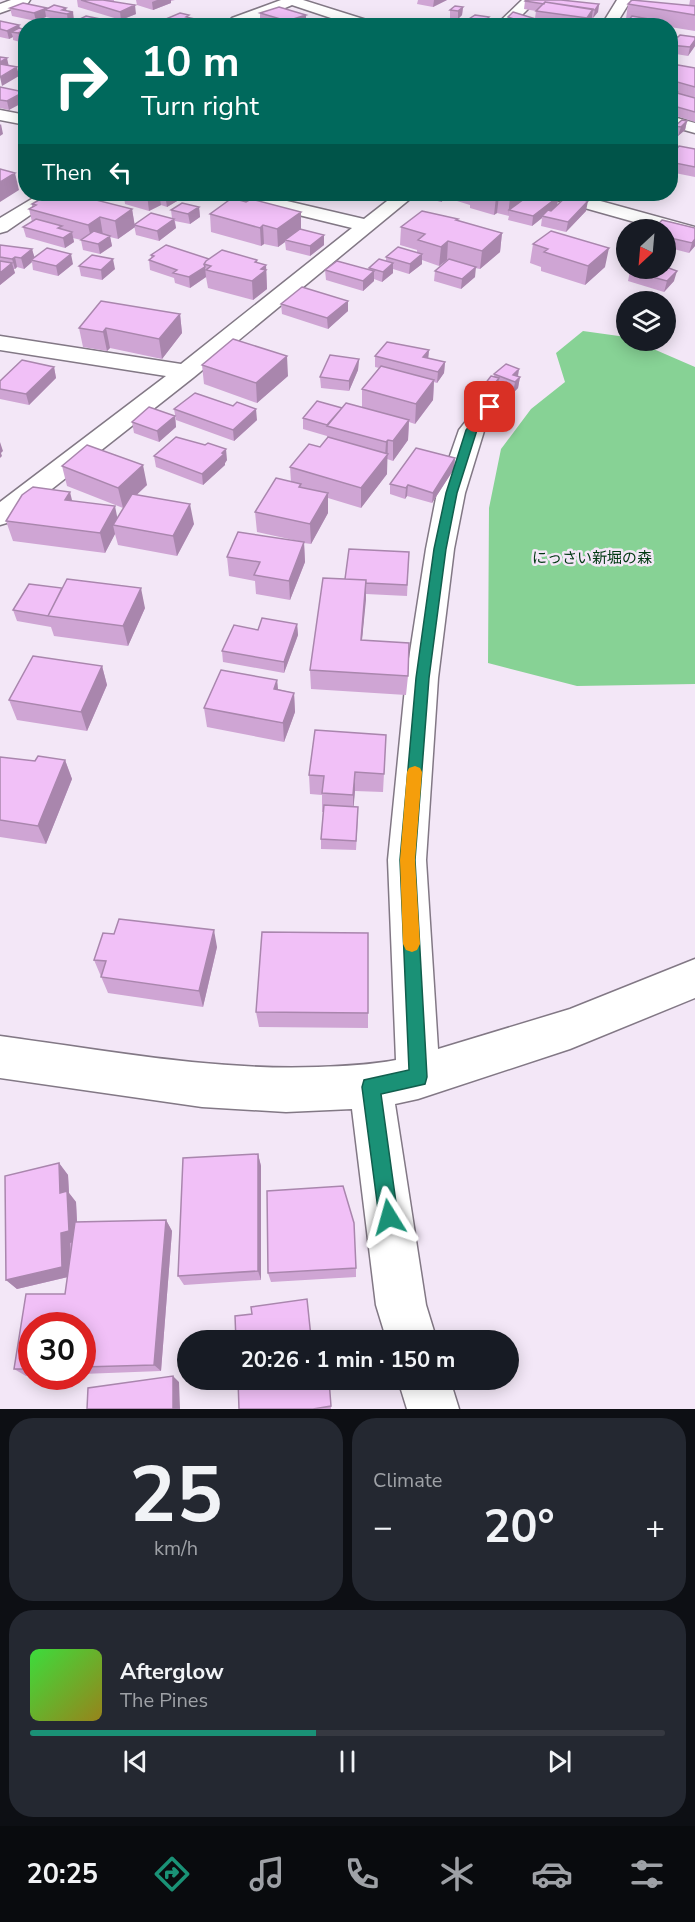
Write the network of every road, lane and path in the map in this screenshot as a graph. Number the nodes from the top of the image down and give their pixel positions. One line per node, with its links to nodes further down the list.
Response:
1 (23, 0): 5 (street)
2 (290, 0): 6 (street); 7 (street)
3 (530, 0): 8 (street)
4 (624, 0): 9 (street)
5 (0, 9)
6 (245, 18)
7 (346, 18)
8 (511, 18)
9 (613, 18)
10 (0, 115): 11 (street)
11 (18, 118)
12 (678, 123): 13 (street)
13 (695, 128)
14 (41, 201): 18 (street)
15 (265, 201): 19 (street)
16 (398, 201): 19 (street)
17 (581, 201): 20 (street)
18 (0, 226)
19 (367, 226): 22 (street)
20 (695, 233)
21 (0, 343): 22 (street)
22 (186, 372): 24 (street)
23 (490, 407): 27 (street)
24 (0, 516)
25 (695, 978): 27 (street)
26 (0, 1057): 28 (street)
27 (418, 1077): 28 (street)
28 (371, 1087): 29 (street)
29 (409, 1330)
30 (427, 1390): 31 (street)
31 (433, 1409)

